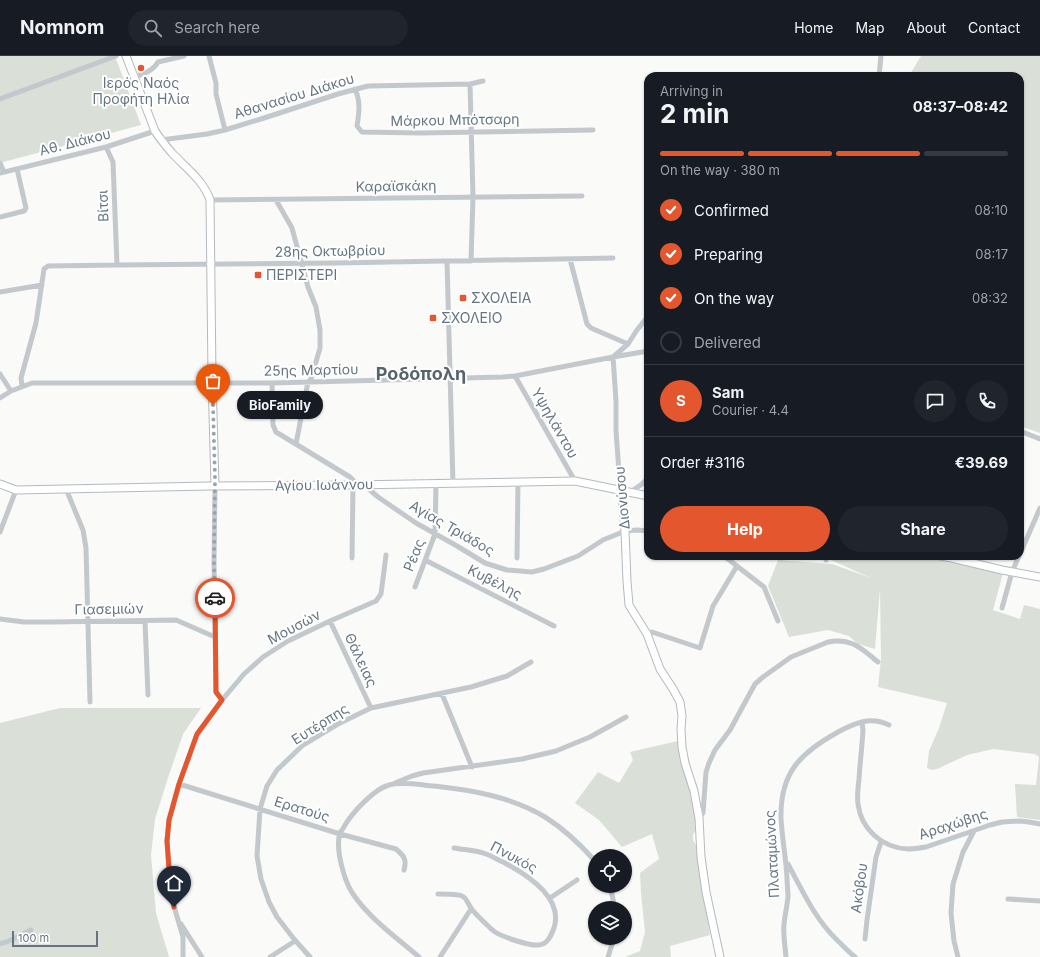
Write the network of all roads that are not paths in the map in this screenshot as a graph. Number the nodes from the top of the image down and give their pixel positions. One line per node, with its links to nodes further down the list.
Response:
1 (116, 56): 11 (street)
2 (126, 56): 7 (street)
3 (184, 56): 7 (street)
4 (210, 56): 12 (street)
5 (881, 56): 6 (street)
6 (879, 72)
7 (134, 78): 14 (street)
8 (483, 81): 9 (street, Αθανασίου Διάκου)
9 (470, 84): 10 (street, Αθανασίου Διάκου); 15 (street)
10 (355, 90): 12 (street, Αθανασίου Διάκου); 15 (street, Μάρκου Μπότσαρη)
11 (0, 99)
12 (225, 130): 16 (street, Αθανασίου Διάκου)
13 (593, 130): 15 (street, Μάρκου Μπότσαρη)
14 (155, 131): 16 (street); 17 (street, Αθ. Διάκου)
15 (471, 132): 22 (street)
16 (161, 140): 23 (street)
17 (106, 148): 19 (street, Αθ. Διάκου); 30 (street, Βίτσι)
18 (0, 163): 20 (street)
19 (17, 169): 20 (street, Αθ. Διάκου); 25 (street)
20 (2, 172)
21 (582, 196): 22 (street, Καραϊσκάκη)
22 (472, 197): 24 (street, Καραϊσκάκη); 29 (street)
23 (210, 200): 24 (street, Καραϊσκάκη); 31 (street)
24 (276, 200): 32 (street)
25 (0, 217)
26 (613, 258): 27 (street, 28ης Οκτωβρίου)
27 (570, 259): 29 (street, 28ης Οκτωβρίου); 36 (street)
28 (447, 261): 29 (street, 28ης Οκτωβρίου); 32 (street, 28ης Οκτωβρίου); 41 (street)
29 (471, 261)
30 (117, 264): 31 (street, 28ης Οκτωβρίου); 33 (street, 28ης Οκτωβρίου)
31 (211, 264): 32 (street, 28ης Οκτωβρίου); 43 (street)
32 (301, 264): 42 (street)
33 (42, 285): 34 (street); 45 (street)
34 (0, 292)
35 (644, 321): 36 (street)
36 (628, 344): 38 (street)
37 (644, 352): 38 (street, 25ης Μαρτίου)
38 (613, 357): 40 (street, 25ης Μαρτίου); 61 (street, Διονύσου)
39 (0, 374): 46 (street)
40 (515, 376): 41 (street, 25ης Μαρτίου); 51 (street, Υψηλάντου)
41 (450, 379): 42 (street, 25ης Μαρτίου); 56 (street)
42 (308, 382): 44 (street, 25ης Μαρτίου); 50 (street)
43 (212, 383): 44 (street, 25ης Μαρτίου); 45 (street, 25ης Μαρτίου); 58 (street)
44 (272, 383): 50 (street, Αγίας Τριάδος)
45 (22, 386): 46 (street, 25ης Μαρτίου)
46 (11, 391): 47 (street, 25ης Μαρτίου)
47 (0, 398)
48 (1024, 434): 49 (street)
49 (1040, 440)
50 (296, 444): 57 (street, Αγίας Τριάδος)
51 (575, 481): 52 (street, Αγίου Ιωάννου); 61 (street, Αγίου Ιωάννου)
52 (518, 482): 56 (street, Αγίου Ιωάννου); 71 (street)
53 (644, 482): 61 (street)
54 (0, 484): 60 (street, Αγίου Ιωάννου)
55 (436, 484): 56 (street, Αγίου Ιωάννου); 57 (street, Αγίου Ιωάννου); 67 (street, Ρέας)
56 (453, 484)
57 (358, 485): 58 (street, Αγίου Ιωάννου); 67 (street, Αγίας Τριάδος); 70 (street)
58 (215, 486): 59 (street, Αγίου Ιωάννου); 88 (street)
59 (66, 489): 60 (street, Αγίου Ιωάννου); 82 (street)
60 (16, 490): 66 (street)
61 (626, 492): 62 (street, Αγίου Ιωάννου); 64 (street, Διονύσου)
62 (644, 495)
63 (1040, 508): 68 (street)
64 (625, 531): 65 (street, Αγίας Τριάδος); 67 (street, Αγίας Τριάδος); 87 (street, Διονύσου)
65 (644, 531)
66 (0, 532)
67 (435, 534): 72 (street, Ρέας)
68 (1024, 546)
69 (386, 555): 84 (street, Μουσών)
70 (352, 558)
71 (517, 558)
72 (425, 560): 79 (street, Ρέας); 86 (street, Κυβέλης)
73 (729, 560): 76 (street)
74 (963, 560): 77 (street)
75 (1018, 560): 77 (street)
76 (737, 566): 85 (street); 87 (street)
77 (1012, 572): 78 (street); 80 (street)
78 (1040, 577)
79 (415, 587)
80 (1002, 608)
81 (0, 619): 82 (street, Γιασεμιών)
82 (88, 621): 83 (street, Γιασεμιών); 94 (street)
83 (146, 621): 88 (street, Γιασεμιών); 92 (street)
84 (330, 621): 93 (street, Μουσών); 95 (street, Θάλειας)
85 (778, 621)
86 (554, 626)
87 (647, 634): 103 (street, Διονύσου)
88 (216, 637): 93 (street)
89 (531, 662): 91 (street, Ευτέρπης)
90 (878, 662): 103 (street)
91 (442, 694): 95 (street, Ευτέρπης); 99 (street)
92 (148, 695)
93 (222, 700): 100 (street, Μουσών)
94 (90, 702)
95 (371, 708): 102 (street, Ευτέρπης)
96 (626, 717): 99 (street)
97 (862, 722): 98 (street, Πλαταμώνος); 107 (street); 110 (street, Πλαταμώνος)
98 (889, 725)
99 (472, 767): 101 (street)
100 (179, 784): 102 (street, Ερατούς); 119 (street, Μουσών)
101 (390, 784): 106 (street); 109 (street)
102 (260, 809): 106 (street, Ερατούς); 121 (street, Ευτέρπης)
103 (699, 818): 131 (street, Διονύσου)
104 (1040, 824): 105 (street, Αραχώβης)
105 (974, 831): 107 (street, Αραχώβης); 134 (street)
106 (340, 834): 111 (street, Ερατούς); 129 (street)
107 (880, 842): 120 (street, Ακόβου)
108 (454, 848): 114 (street, Πνυκός)
109 (588, 854)
110 (786, 861): 132 (street, Πλαταμώνος); 133 (street)
111 (404, 870)
112 (577, 880): 114 (street)
113 (438, 894): 117 (street, Πνυκός)
114 (550, 898): 117 (street, Πνυκός)
115 (1008, 899): 116 (street)
116 (1040, 901)
117 (471, 909): 130 (street)
118 (31, 930): 122 (street)
119 (186, 937): 125 (street); 126 (street, Μουσών)
120 (865, 939)
121 (295, 941): 127 (street); 128 (street, Ευτέρπης)
122 (0, 944)
123 (612, 945): 124 (street)
124 (609, 956)
125 (182, 957)
126 (202, 957)
127 (270, 957)
128 (310, 957)
129 (419, 957)
130 (440, 957)
131 (720, 957)
132 (786, 957)
133 (855, 957)
134 (958, 957)

